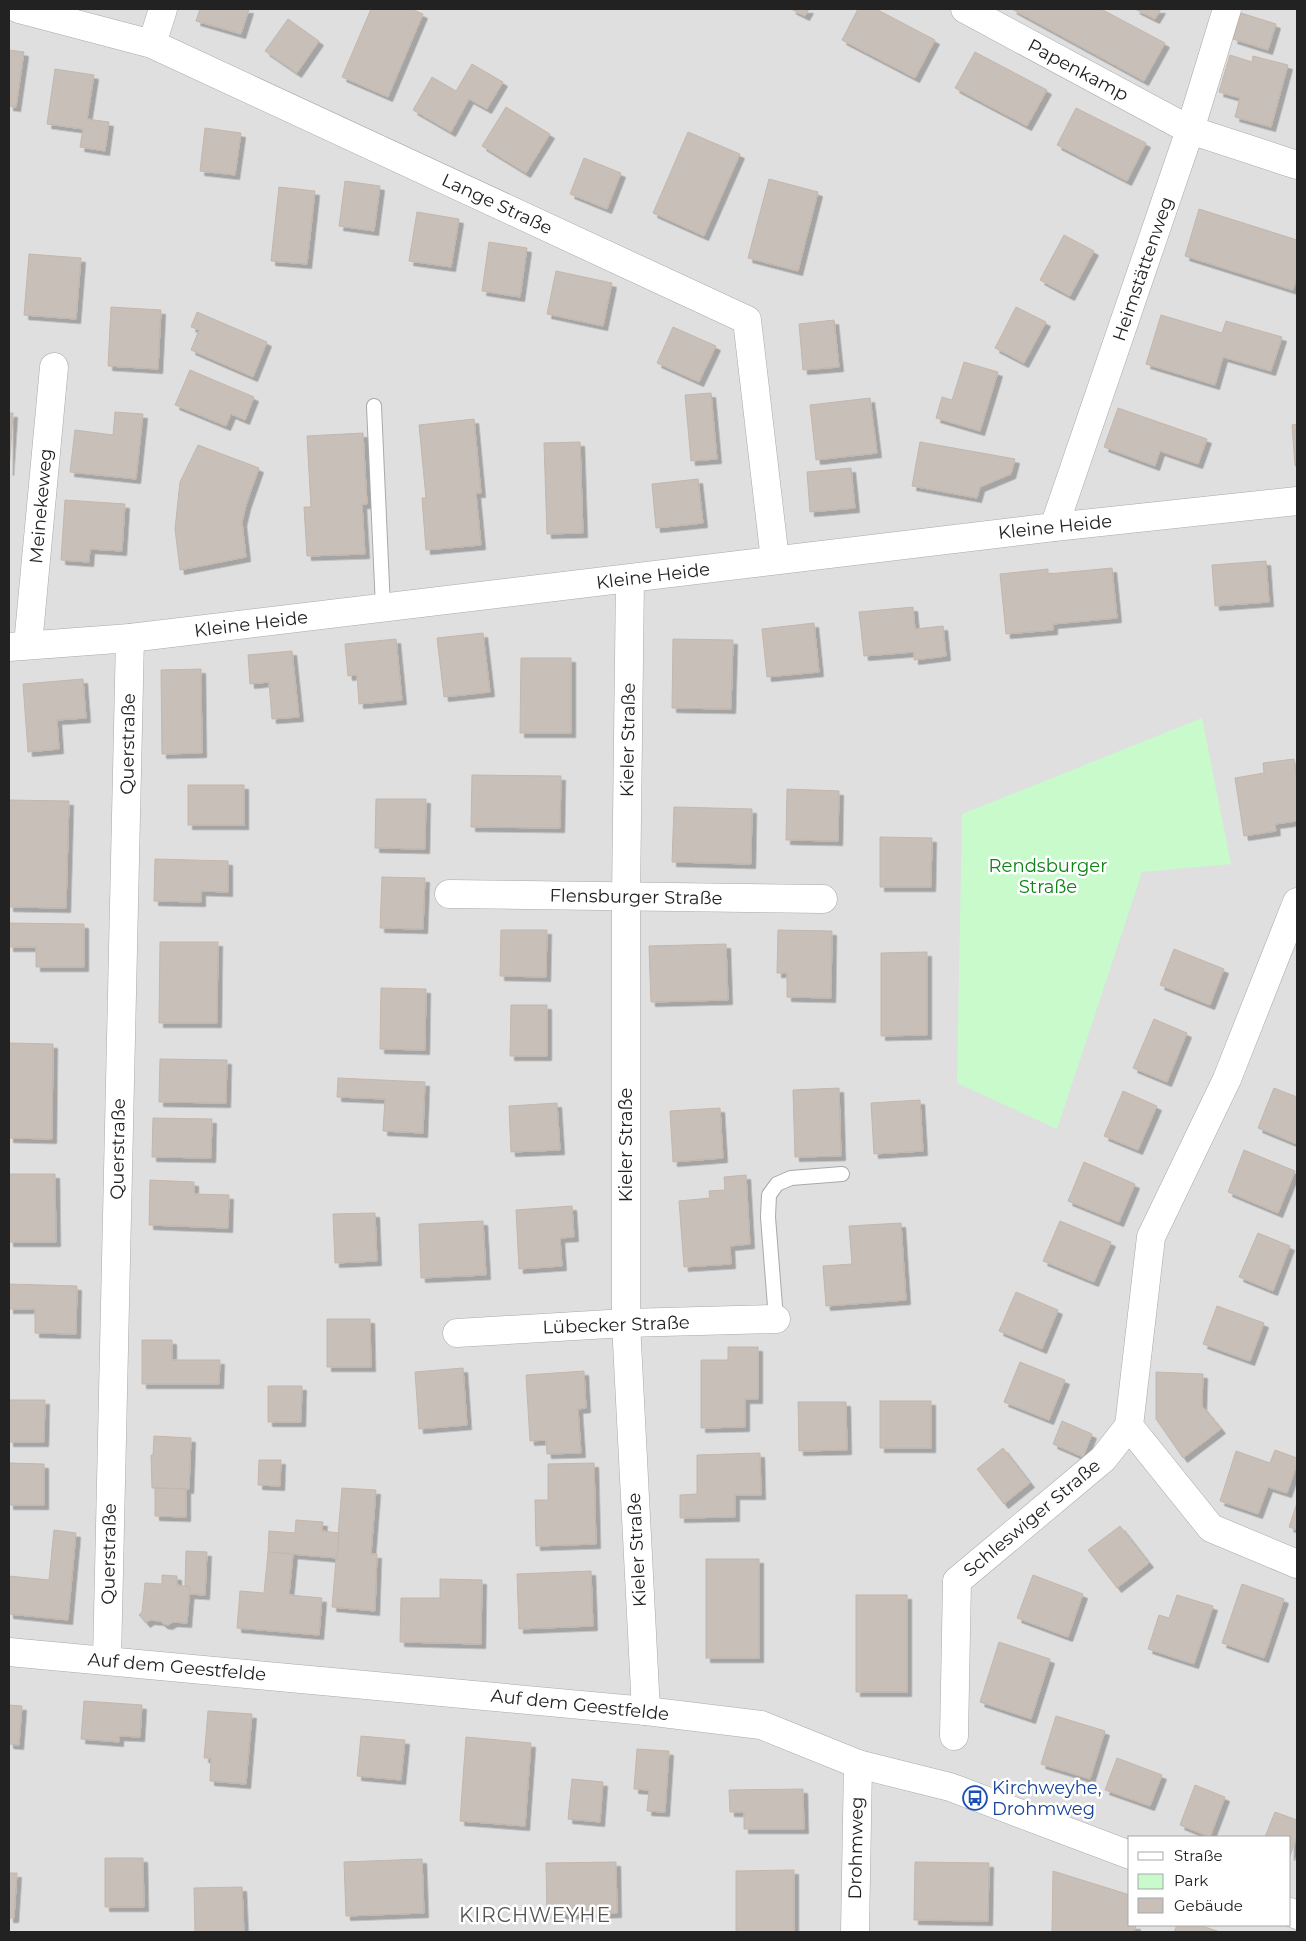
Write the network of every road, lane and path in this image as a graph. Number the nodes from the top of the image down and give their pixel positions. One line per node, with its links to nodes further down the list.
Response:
1 (19, 9): 5 (street, Lange Straße)
2 (162, 9): 5 (street)
3 (965, 9): 6 (street, Papenkamp)
4 (1227, 9): 6 (street, Heimstättenweg)
5 (152, 44): 12 (street, Lange Straße)
6 (1190, 130): 7 (street, Papenkamp); 11 (street, Heimstättenweg)
7 (1297, 165)
8 (54, 367): 16 (street, Meinekeweg)
9 (374, 406): 14 (lane)
10 (1297, 501): 11 (street, Kleine Heide)
11 (1054, 527): 12 (street, Kleine Heide)
12 (775, 560): 13 (street, Kleine Heide)
13 (630, 579): 14 (street, Kleine Heide); 18 (street, Kieler Straße)
14 (383, 608): 15 (street, Kleine Heide)
15 (130, 638): 16 (street, Kleine Heide); 28 (street, Querstraße)
16 (18, 646)
17 (449, 894): 18 (street, Flensburger Straße)
18 (626, 897): 19 (street, Flensburger Straße); 23 (street, Kieler Straße)
19 (823, 900)
20 (1297, 902): 25 (street)
21 (842, 1174): 22 (lane)
22 (776, 1319): 23 (street, Lübecker Straße)
23 (626, 1323): 24 (street, Lübecker Straße); 29 (street, Kieler Straße)
24 (457, 1332)
25 (1129, 1426): 26 (street); 30 (street, Schleswiger Straße)
26 (1297, 1564)
27 (9, 1652): 28 (street, Auf dem Geestfelde)
28 (106, 1660): 29 (street, Auf dem Geestfelde)
29 (646, 1711): 31 (street, Auf dem Geestfelde)
30 (954, 1736)
31 (858, 1764): 32 (street, Auf dem Geestfelde); 33 (street, Drohmweg)
32 (1128, 1854)
33 (855, 1932)

